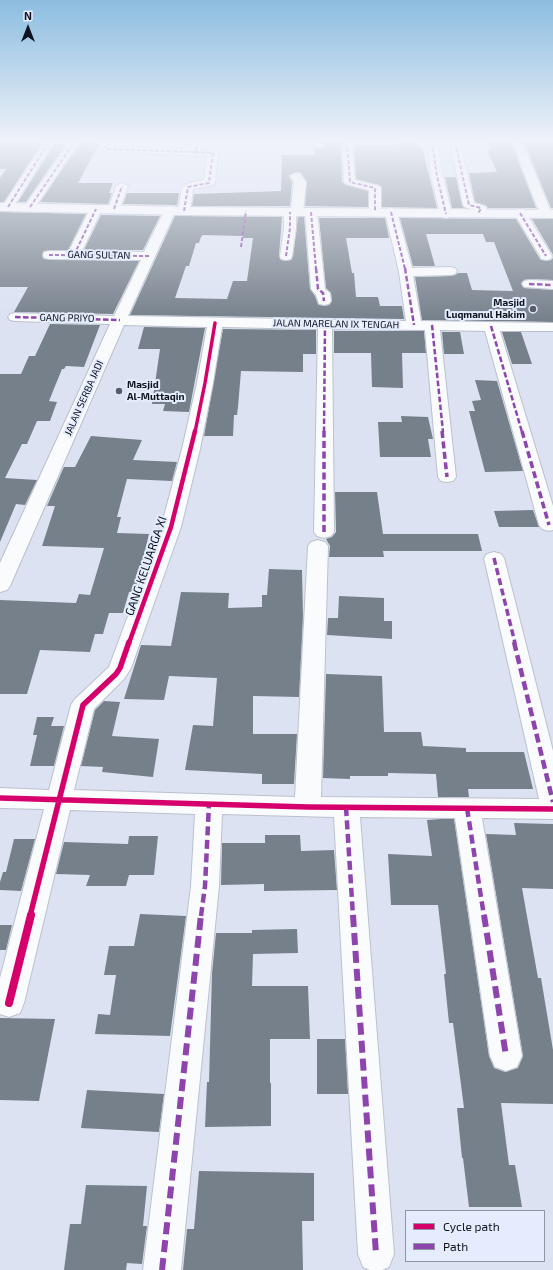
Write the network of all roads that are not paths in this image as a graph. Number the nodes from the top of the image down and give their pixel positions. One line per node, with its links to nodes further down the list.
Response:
1 (34, 201): 9 (street)
2 (117, 201): 12 (street)
3 (181, 201): 13 (street, JALAN SERBA JADI)
4 (296, 201): 14 (street)
5 (375, 201): 16 (street)
6 (443, 201): 19 (street)
7 (468, 201): 20 (street)
8 (543, 201): 21 (street)
9 (30, 207): 10 (street); 11 (street)
10 (3, 208)
11 (96, 209): 12 (street); 23 (street)
12 (114, 210): 13 (street)
13 (177, 210): 14 (street); 24 (street, JALAN SERBA JADI)
14 (294, 212): 15 (street); 25 (street)
15 (311, 212): 16 (street); 31 (street)
16 (375, 212): 17 (street)
17 (390, 212): 19 (street); 28 (street)
18 (520, 213): 20 (street); 21 (street); 26 (street)
19 (446, 214): 20 (street)
20 (478, 214)
21 (549, 214)
22 (49, 255): 23 (street, GANG SULTAN)
23 (74, 255): 24 (street, GANG SULTAN)
24 (149, 256): 33 (street, JALAN SERBA JADI)
25 (286, 256)
26 (546, 256)
27 (450, 271): 28 (street)
28 (406, 272): 36 (street)
29 (529, 284): 30 (street)
30 (553, 285)
31 (324, 301)
32 (15, 317): 33 (street, GANG PRIYO)
33 (120, 320): 34 (street, JALAN MARELAN IX TENGAH); 43 (street, JALAN SERBA JADI)
34 (215, 322): 35 (street, JALAN MARELAN IX TENGAH); 45 (street, GANG KELUARGA XI)
35 (325, 324): 36 (street, JALAN MARELAN IX TENGAH); 48 (street)
36 (414, 325): 37 (street, JALAN MARELAN IX TENGAH)
37 (432, 325): 38 (street, JALAN MARELAN IX TENGAH); 40 (street)
38 (491, 326): 39 (street, JALAN MARELAN IX TENGAH); 41 (street)
39 (553, 327)
40 (447, 477)
41 (549, 525)
42 (494, 558): 46 (street)
43 (0, 586)
44 (0, 798): 45 (street)
45 (60, 799): 47 (street); 52 (street, GANG KELUARGA XI)
46 (553, 802)
47 (210, 804): 48 (street); 55 (street)
48 (308, 807): 49 (street)
49 (346, 807): 50 (street); 54 (street)
50 (467, 808): 51 (street); 53 (street)
51 (553, 809)
52 (9, 1003)
53 (506, 1056)
54 (376, 1254)
55 (162, 1270)

